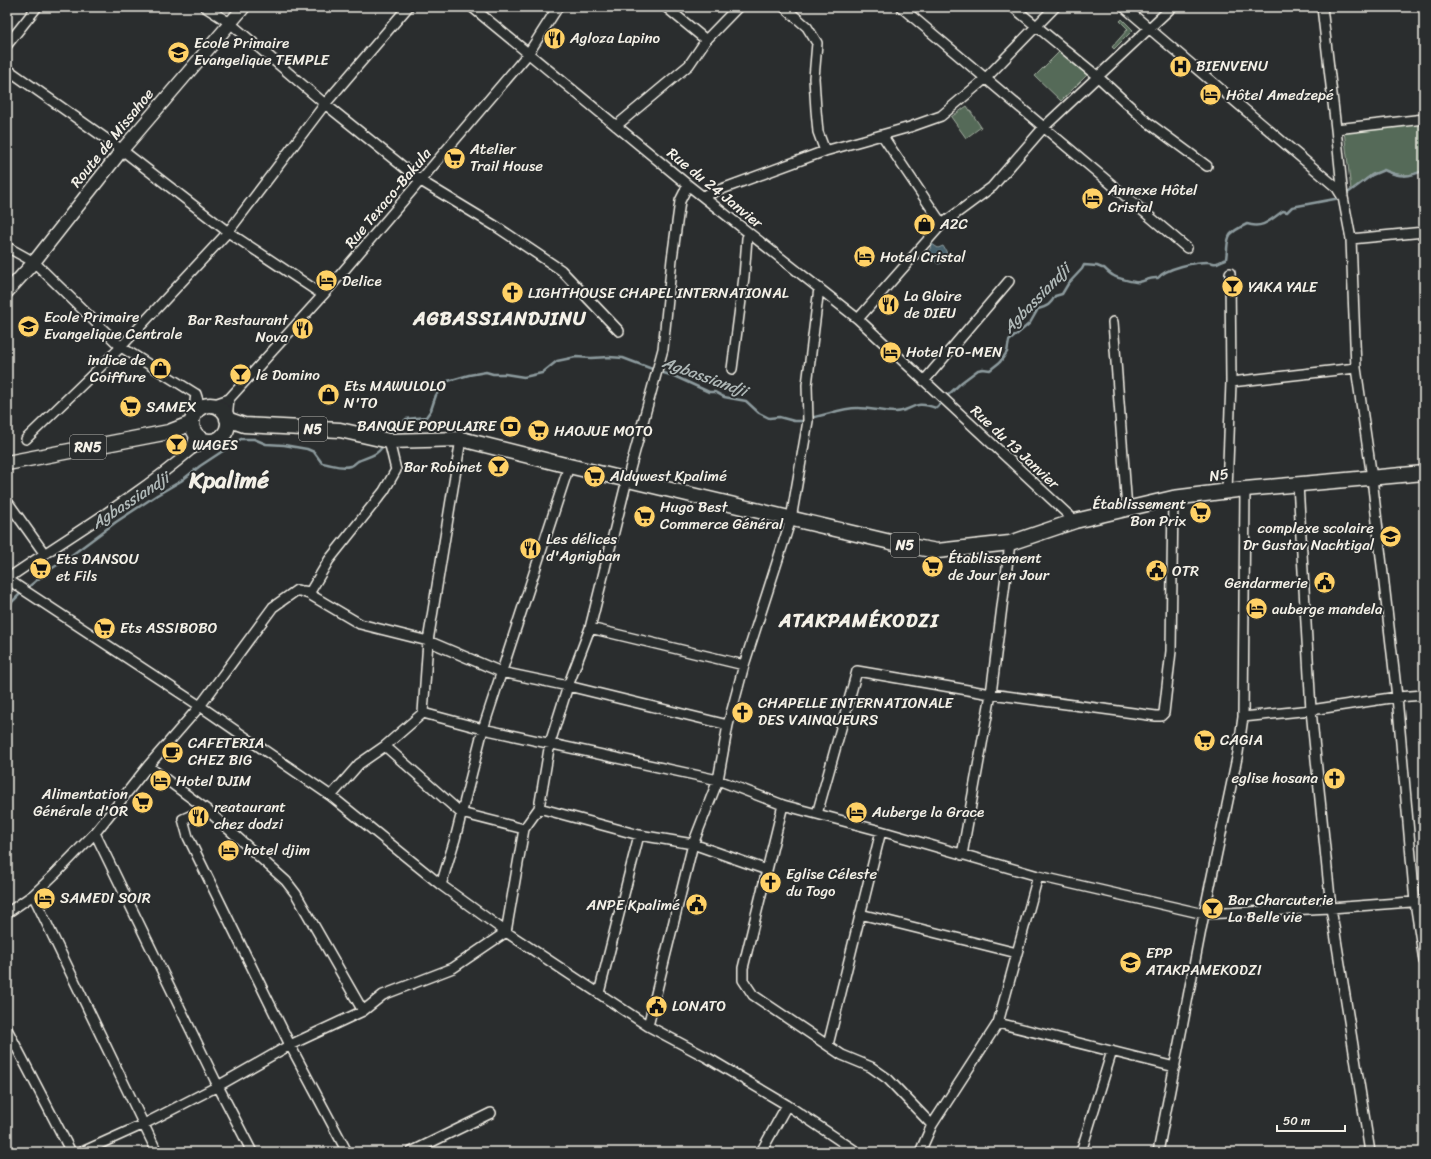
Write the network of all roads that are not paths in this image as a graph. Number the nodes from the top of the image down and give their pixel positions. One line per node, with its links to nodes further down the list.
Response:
1 (37, 7): 20 (street)
2 (206, 7): 16 (street)
3 (244, 7): 16 (main road, Route de Missahoe)
4 (408, 7): 25 (street)
5 (472, 7): 21 (street, Rue du 24 Janvier)
6 (558, 7): 21 (street, Rue Texaco-Bakula)
7 (666, 7): 19 (street)
8 (738, 7): 19 (street)
9 (784, 7): 32 (street)
10 (901, 7): 24 (street)
11 (1013, 7): 17 (street)
12 (1055, 7): 17 (street)
13 (1124, 7): 18 (street)
14 (1172, 7): 18 (street)
15 (1322, 7): 29 (street)
16 (230, 23): 25 (street); 31 (main road, Route de Missahoe)
17 (1036, 26): 23 (street); 24 (street)
18 (1148, 28): 23 (street); 37 (street)
19 (706, 40): 27 (street)
20 (7, 45)
21 (528, 54): 27 (street, Rue du 24 Janvier); 34 (street, Rue Texaco-Bakula)
22 (7, 69): 31 (street)
23 (1097, 76): 28 (street); 33 (street)
24 (986, 78): 28 (street); 30 (street)
25 (325, 104): 34 (street); 39 (street)
26 (1424, 119): 29 (street)
27 (616, 126): 35 (street, Rue du 24 Janvier)
28 (1044, 127): 38 (street); 44 (street)
29 (1336, 129): 37 (street)
30 (882, 135): 32 (street); 38 (street)
31 (122, 150): 39 (street); 45 (main road, Route de Missahoe)
32 (825, 152): 36 (street)
33 (1206, 166)
34 (421, 181): 50 (street, Rue Texaco-Bakula); 53 (street)
35 (688, 185): 36 (street, Rue du 24 Janvier); 73 (street)
36 (703, 196): 41 (street, Rue du 24 Janvier)
37 (1343, 197): 42 (street)
38 (942, 224): 51 (street)
39 (228, 232): 50 (street); 54 (street)
40 (1424, 232): 42 (street)
41 (750, 234): 48 (street, Rue du 24 Janvier); 56 (street)
42 (1351, 239): 55 (street)
43 (7, 248): 45 (street)
44 (1187, 248)
45 (34, 262): 49 (main road, Route de Missahoe); 54 (street)
46 (1230, 273): 58 (street)
47 (1009, 281): 57 (street)
48 (819, 288): 51 (street, Rue du 24 Janvier); 80 (street)
49 (7, 292)
50 (323, 295): 60 (street, Rue Texaco-Bakula)
51 (858, 319): 57 (street, Rue du 24 Janvier)
52 (1113, 322): 79 (street)
53 (618, 331)
54 (121, 347): 61 (street); 66 (street)
55 (1356, 368): 58 (street); 72 (street)
56 (732, 369)
57 (924, 381): 59 (street, Rue du 24 Janvier)
58 (1231, 382): 76 (street)
59 (937, 393): 81 (street, Rue du 13 Janvier)
60 (229, 399): 61 (street, Rue Texaco-Bakula); 62 (street)
61 (203, 402): 62 (main road, RN5); 64 (main road)
62 (227, 419): 63 (main road, RN5 / N5); 65 (main road)
63 (244, 425): 65 (main road, RN5 / N5); 68 (main road, RN5 / N5)
64 (198, 432): 65 (main road, RN5); 69 (main road, RN5 / RN5); 83 (street)
65 (225, 434)
66 (26, 439)
67 (461, 439): 68 (main road, N5 / N5); 70 (main road, N5 / N5); 87 (street)
68 (385, 440): 85 (street)
69 (7, 463)
70 (569, 466): 73 (main road, N5 / N5); 89 (street)
71 (1424, 473): 72 (main road, N5 / N5)
72 (1372, 478): 74 (main road, N5 / N5); 93 (street)
73 (627, 480): 80 (main road, N5 / N5); 86 (street)
74 (1298, 484): 75 (main road, N5 / N5); 95 (street)
75 (1245, 489): 76 (main road, N5 / N5); 97 (street)
76 (1227, 491): 77 (main road, N5 / N5)
77 (1173, 498): 79 (main road, N5 / N5); 91 (street)
78 (7, 501): 83 (street)
79 (1127, 509): 81 (main road, N5 / N5)
80 (791, 519): 82 (main road, N5 / N5); 88 (street)
81 (1075, 522): 82 (main road, N5 / N5)
82 (1010, 544): 91 (street)
83 (44, 553): 84 (street)
84 (7, 579): 94 (street)
85 (297, 590): 87 (street); 94 (street)
86 (590, 628): 88 (street); 90 (street)
87 (428, 641): 89 (street); 96 (street)
88 (744, 665): 98 (street)
89 (501, 672): 90 (street); 99 (street)
90 (568, 686): 98 (street); 100 (street)
91 (990, 694): 109 (street); 115 (street)
92 (1424, 695): 93 (street)
93 (1397, 696): 95 (street); 120 (street)
94 (200, 706): 102 (street); 104 (street)
95 (1311, 710): 97 (street); 121 (street)
96 (423, 713): 99 (street); 101 (street)
97 (1243, 717): 124 (street)
98 (728, 725): 103 (street)
99 (483, 729): 100 (street); 108 (street)
100 (550, 743): 103 (street); 106 (street)
101 (385, 746): 104 (street); 108 (street)
102 (148, 766): 107 (street); 112 (street)
103 (718, 780): 105 (street); 114 (street)
104 (331, 796): 118 (street)
105 (783, 805): 109 (street); 116 (street)
106 (539, 808): 110 (street); 113 (street)
107 (206, 809): 129 (street); 133 (street)
108 (461, 813): 110 (street); 118 (street)
109 (817, 814): 111 (street)
110 (524, 829): 125 (street)
111 (881, 831): 115 (street); 123 (street)
112 (95, 833): 119 (street); 137 (street)
113 (639, 835): 114 (street); 128 (street)
114 (693, 844): 116 (street); 131 (street)
115 (962, 855): 117 (street)
116 (767, 870): 134 (street)
117 (1038, 876): 124 (street); 126 (street)
118 (441, 885): 125 (street)
119 (33, 895): 122 (street); 140 (street)
120 (1420, 901): 121 (street); 127 (street)
121 (1330, 908): 124 (street); 154 (street)
122 (7, 913)
123 (860, 914): 126 (street); 134 (street)
124 (1204, 914): 136 (street)
125 (506, 932): 128 (street); 129 (street)
126 (1018, 953): 130 (street)
127 (1424, 961)
128 (599, 993): 131 (street)
129 (363, 1011): 133 (street)
130 (998, 1023): 135 (street); 141 (street)
131 (648, 1026): 138 (street)
132 (7, 1029): 143 (street)
133 (290, 1045): 137 (street); 147 (street)
134 (828, 1045): 141 (street)
135 (1112, 1051): 136 (street); 152 (street)
136 (1176, 1067): 153 (street)
137 (218, 1086): 140 (street); 146 (street)
138 (787, 1105): 142 (street); 149 (street)
139 (490, 1113): 148 (street)
140 (144, 1124): 144 (street); 145 (street)
141 (932, 1125): 151 (street)
142 (844, 1148): 150 (street)
143 (71, 1152)
144 (82, 1152)
145 (157, 1152)
146 (252, 1152)
147 (347, 1152)
148 (411, 1152)
149 (761, 1152)
150 (857, 1152)
151 (920, 1152)
152 (1081, 1152)
153 (1158, 1152)
154 (1370, 1152)

